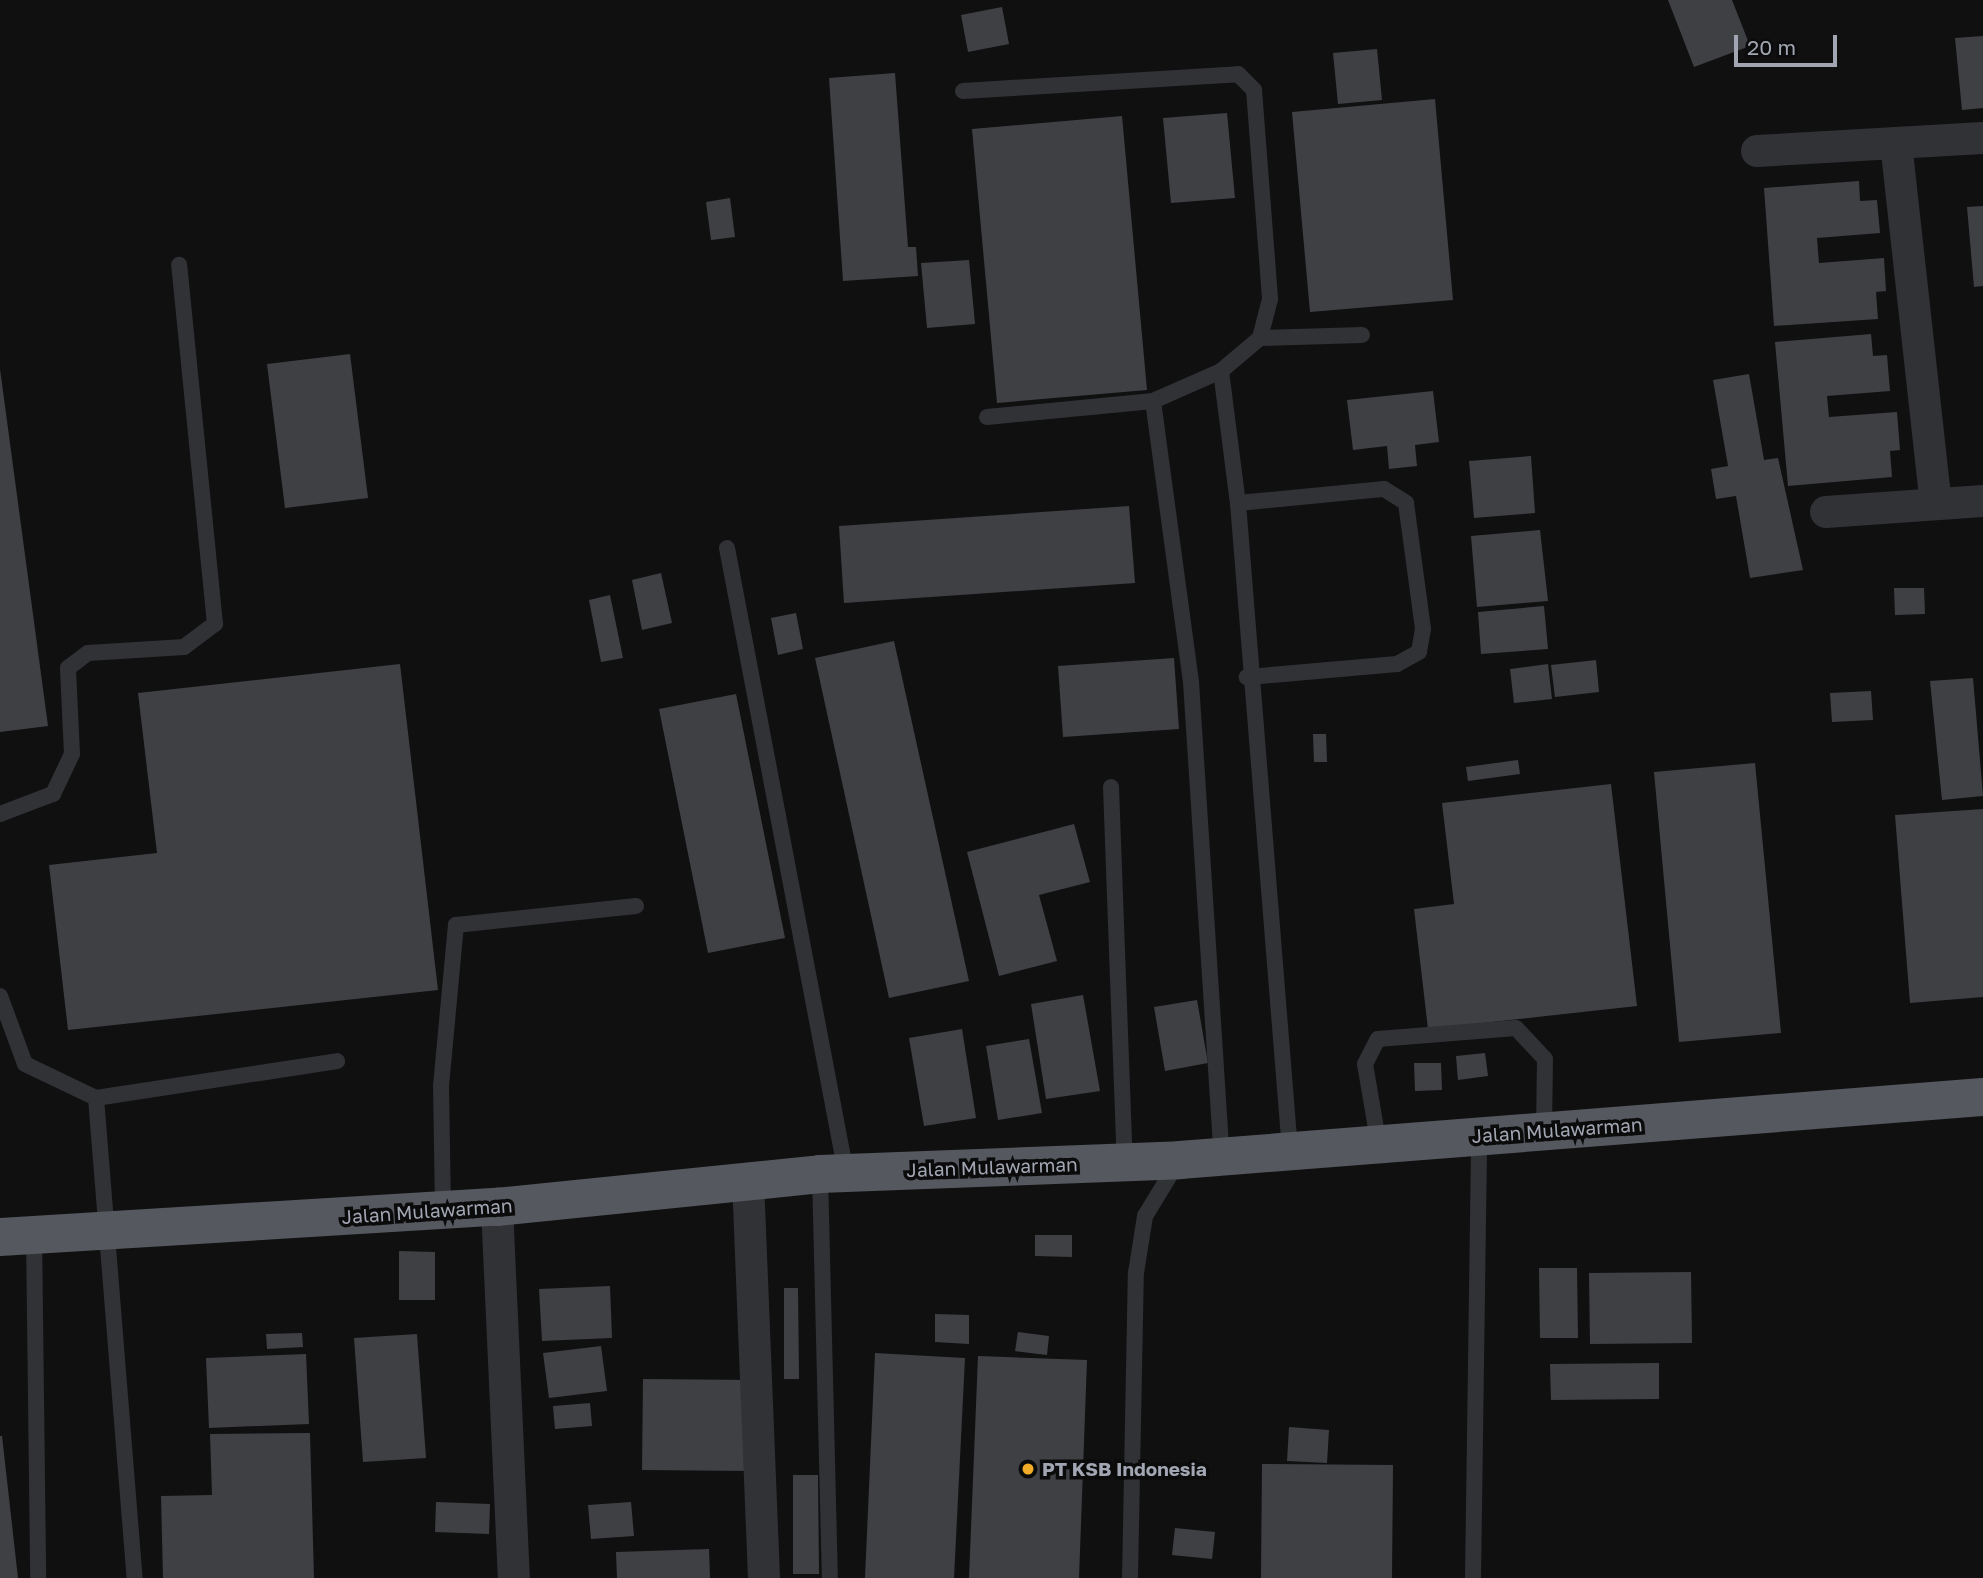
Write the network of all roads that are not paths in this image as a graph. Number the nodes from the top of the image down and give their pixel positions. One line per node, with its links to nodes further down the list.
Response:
1 (963, 91): 7 (lane)
2 (1983, 138): 3 (street)
3 (1896, 143): 4 (street); 13 (street)
4 (1757, 151)
5 (179, 265): 18 (lane)
6 (1362, 335): 7 (lane)
7 (1260, 338): 8 (lane)
8 (1222, 371): 9 (lane); 12 (lane)
9 (1153, 401): 10 (lane); 28 (lane)
10 (987, 417)
11 (1983, 501): 13 (street)
12 (1238, 503): 16 (lane); 16 (lane)
13 (1936, 504): 14 (street)
14 (1826, 512)
15 (727, 548): 31 (lane)
16 (1247, 677): 27 (lane)
17 (1111, 787): 30 (lane)
18 (0, 814)
19 (636, 906): 34 (lane)
20 (0, 996): 23 (lane)
21 (337, 1061): 23 (lane)
22 (1983, 1097): 24 (highway, Jalan Mulawarman)
23 (96, 1098): 35 (lane)
24 (1544, 1132): 25 (highway, Jalan Mulawarman); 26 (lane)
25 (1479, 1136): 26 (highway, Jalan Mulawarman); 43 (lane)
26 (1378, 1140): 27 (highway, Jalan Mulawarman)
27 (1290, 1152): 28 (highway, Jalan Mulawarman)
28 (1222, 1156): 29 (highway, Jalan Mulawarman)
29 (1180, 1160): 30 (highway, Jalan Mulawarman); 42 (lane)
30 (1125, 1162): 31 (highway, Jalan Mulawarman)
31 (832, 1173): 32 (highway, Jalan Mulawarman); 41 (lane)
32 (748, 1180): 33 (highway, Jalan Mulawarman); 40 (street)
33 (497, 1207): 34 (highway, Jalan Mulawarman); 39 (street)
34 (443, 1211): 35 (highway, Jalan Mulawarman)
35 (108, 1230): 36 (highway, Jalan Mulawarman); 38 (lane)
36 (17, 1236): 37 (lane)
37 (38, 1578)
38 (135, 1578)
39 (514, 1578)
40 (764, 1578)
41 (830, 1578)
42 (1130, 1578)
43 (1473, 1578)

